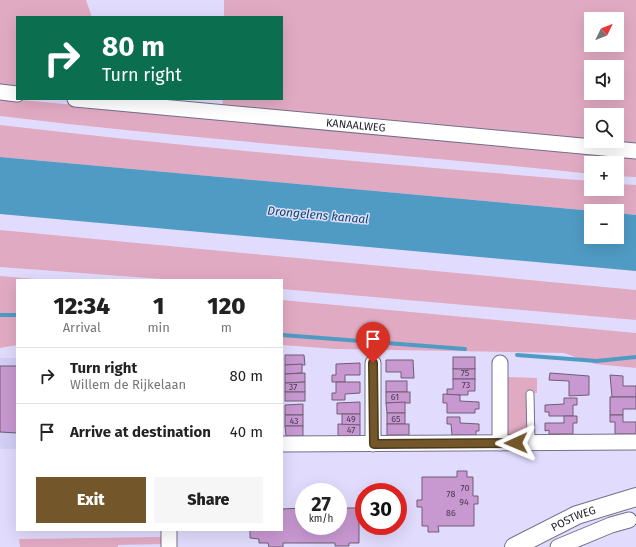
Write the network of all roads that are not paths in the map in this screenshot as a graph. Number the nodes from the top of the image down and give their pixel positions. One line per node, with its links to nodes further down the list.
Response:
1 (0, 92): 2 (street)
2 (16, 94)
3 (86, 100): 4 (street, KANAALWEG)
4 (636, 151)
5 (373, 363): 12 (street)
6 (500, 363): 10 (street)
7 (530, 394): 8 (lane)
8 (531, 442): 9 (street); 10 (street)
9 (636, 442)
10 (500, 443): 12 (street)
11 (283, 444): 12 (street)
12 (374, 444)
13 (636, 497): 17 (street, POSTWEG)
14 (633, 513): 18 (street, POSTWEG); 19 (street)
15 (169, 531): 16 (street)
16 (169, 547)
17 (514, 547)
18 (535, 547)
19 (558, 547)

